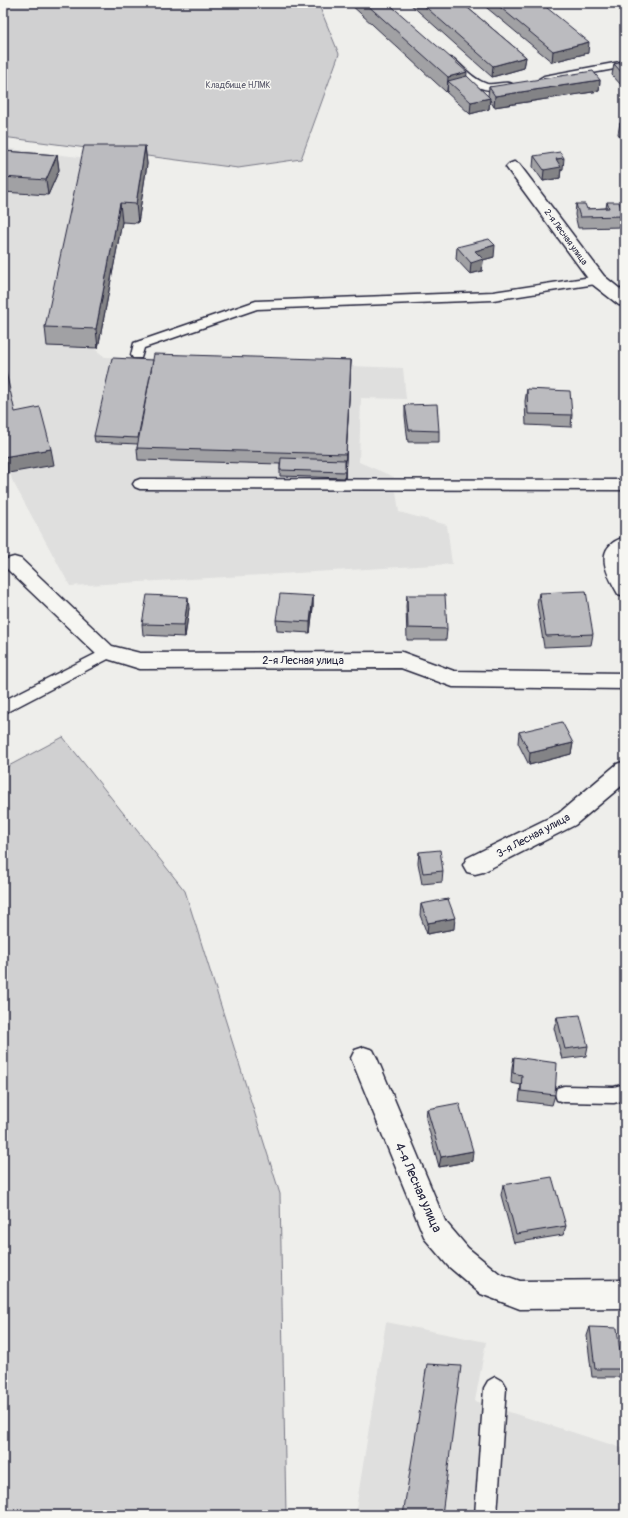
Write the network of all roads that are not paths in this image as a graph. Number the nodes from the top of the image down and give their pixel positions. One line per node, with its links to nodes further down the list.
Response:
1 (443, 55): 4 (lane)
2 (625, 64): 3 (lane)
3 (534, 81)
4 (519, 84)
5 (514, 167): 6 (street, 2-я Лесная улица)
6 (598, 280): 7 (street, 2-я Лесная улица); 8 (lane)
7 (625, 302)
8 (137, 355)
9 (140, 484): 10 (lane)
10 (625, 485)
11 (625, 544): 13 (street)
12 (14, 564): 14 (street, 2-я Лесная улица)
13 (625, 589)
14 (109, 652): 15 (street, 2-я Лесная улица); 16 (lane)
15 (625, 681)
16 (3, 708)
17 (625, 770): 18 (street, 3-я Лесная улица)
18 (475, 866)
19 (364, 1058): 22 (street, 4-я Лесная улица)
20 (625, 1092): 21 (lane)
21 (564, 1094)
22 (625, 1294)
23 (495, 1388): 24 (lane)
24 (486, 1515)

